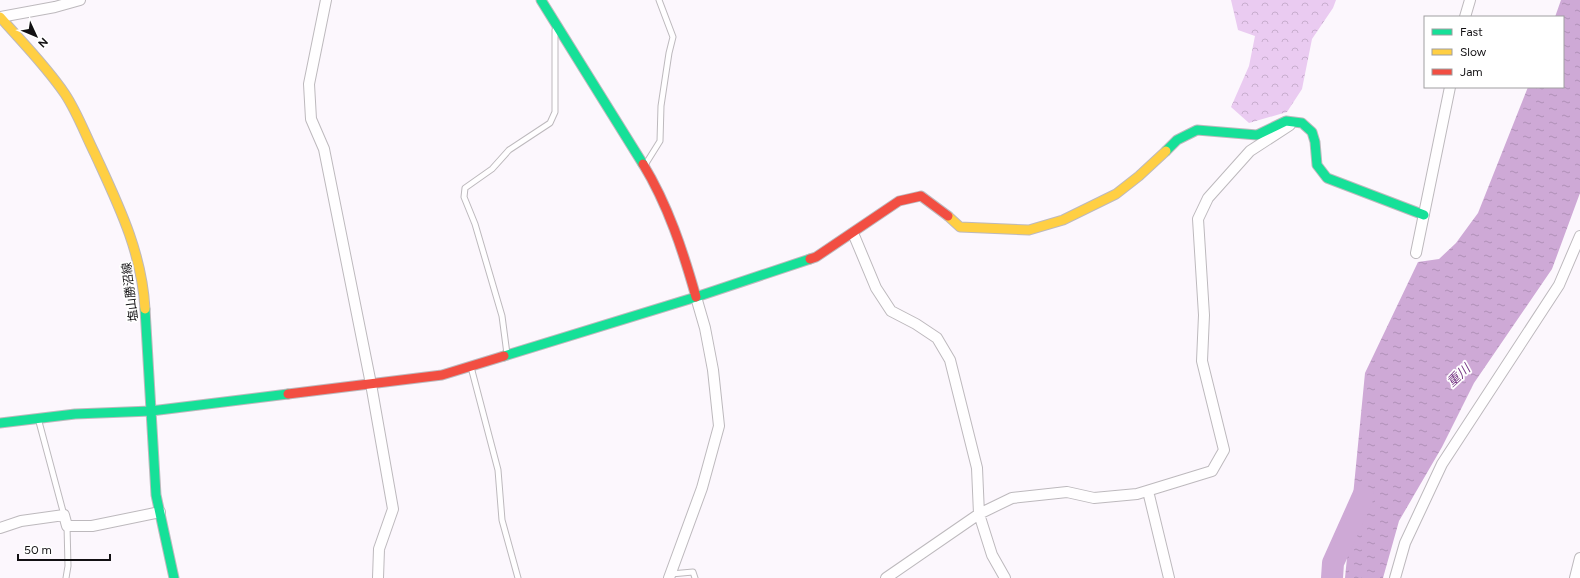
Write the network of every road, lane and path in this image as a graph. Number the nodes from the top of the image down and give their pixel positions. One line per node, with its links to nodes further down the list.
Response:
1 (80, 0): 7 (street)
2 (326, 0): 19 (street)
3 (541, 0): 8 (street)
4 (659, 0): 11 (lane)
5 (1470, 0): 6 (street)
6 (1465, 16)
7 (0, 17): 20 (street, 塩山勝沼線)
8 (555, 23): 11 (street); 17 (lane)
9 (1450, 88): 12 (street)
10 (1295, 122): 12 (street); 13 (street); 23 (street)
11 (644, 166): 16 (street)
12 (1424, 215): 15 (street)
13 (853, 234): 16 (street); 25 (street)
14 (1580, 236): 39 (street)
15 (1416, 253)
16 (696, 296): 17 (street); 30 (street)
17 (507, 355): 18 (street)
18 (471, 366): 19 (street); 34 (lane)
19 (371, 384): 20 (street); 33 (street)
20 (150, 411): 21 (street); 24 (street, 塩山勝沼線)
21 (38, 418): 22 (street); 26 (lane)
22 (0, 424)
23 (1148, 491): 25 (street); 38 (street)
24 (160, 512): 27 (street); 32 (street, 塩山勝沼線)
25 (979, 514): 36 (street); 37 (street)
26 (64, 515): 27 (street); 28 (street)
27 (67, 526): 31 (lane)
28 (0, 528)
29 (1580, 558): 40 (street)
30 (670, 576): 35 (lane)
31 (66, 578)
32 (174, 578)
33 (378, 578)
34 (518, 578)
35 (695, 578)
36 (886, 578)
37 (1005, 578)
38 (1169, 578)
39 (1395, 578)
40 (1575, 578)

